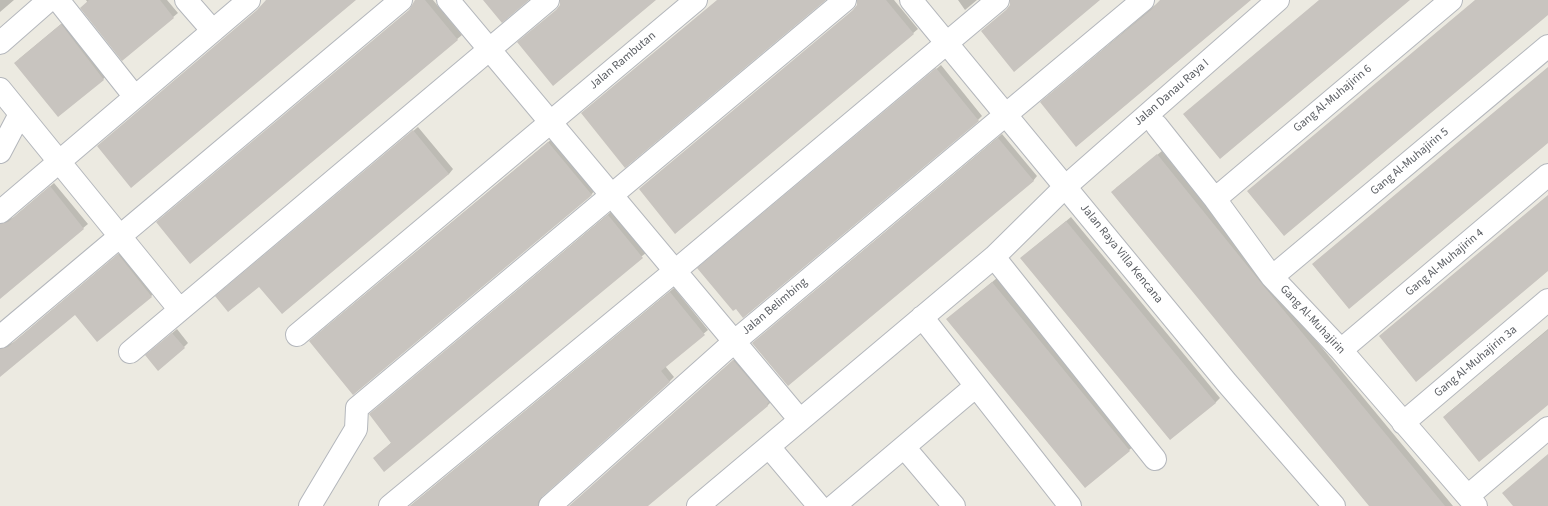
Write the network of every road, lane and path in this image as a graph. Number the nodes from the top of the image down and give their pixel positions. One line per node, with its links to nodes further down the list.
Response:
1 (49, 0): 16 (street)
2 (58, 0): 21 (street)
3 (186, 0): 15 (street)
4 (249, 0): 15 (street)
5 (401, 0): 33 (street)
6 (448, 0): 19 (street)
7 (548, 0): 19 (street)
8 (696, 0): 24 (street, Jalan Rambutan)
9 (845, 0): 30 (street)
10 (911, 0): 17 (street, Jalan Raya Villa Kencana)
11 (998, 0): 17 (street)
12 (1143, 0): 23 (street, Jalan Belimbing)
13 (1278, 0): 29 (street, Jalan Danau Raya I)
14 (1451, 0): 31 (street, Gang Al-Muhajirin 6)
15 (212, 31): 21 (street)
16 (0, 43)
17 (946, 43): 23 (street, Jalan Raya Villa Kencana); 35 (street)
18 (1548, 46): 36 (street, Gang Al-Muhajirin 5)
19 (489, 49): 24 (street); 38 (street)
20 (0, 89): 22 (street)
21 (135, 97): 27 (street)
22 (20, 114): 26 (street); 27 (street)
23 (1006, 115): 29 (street, Jalan Raya Villa Kencana); 42 (street, Jalan Belimbing)
24 (550, 122): 30 (street); 40 (street, Jalan Rambutan)
25 (1157, 126): 31 (street, Gang Al-Muhajirin)
26 (0, 152)
27 (59, 162): 32 (street); 33 (street)
28 (1548, 175): 43 (street, Gang Al-Muhajirin 4)
29 (1065, 186): 34 (street, Jalan Danau Raya I); 61 (street, Jalan Raya Villa Kencana)
30 (611, 195): 35 (street); 53 (street)
31 (1215, 199): 36 (street, Gang Al-Muhajirin)
32 (0, 212)
33 (120, 236): 38 (street); 41 (street)
34 (994, 257): 39 (street, Jalan Danau Raya I); 51 (street)
35 (675, 270): 42 (street); 54 (street)
36 (1272, 277): 43 (street, Gang Al-Muhajirin)
37 (1548, 300): 47 (street, Gang Al-Muhajirin 3a)
38 (180, 310): 44 (street)
39 (922, 317): 45 (street); 46 (street, Jalan Danau Raya I)
40 (297, 335)
41 (0, 337)
42 (734, 342): 46 (street); 55 (street, Jalan Belimbing)
43 (1341, 350): 47 (street, Gang Al-Muhajirin)
44 (130, 352)
45 (976, 386): 50 (street); 60 (street)
46 (800, 420): 49 (street, Jalan Danau Raya I)
47 (1403, 423): 52 (street, Gang Al-Muhajirin)
48 (1548, 428): 52 (street)
49 (769, 447): 56 (street, Jalan Danau Raya I); 57 (street)
50 (904, 447): 58 (street); 59 (street)
51 (1156, 459)
52 (1472, 501)
53 (310, 506)
54 (390, 506)
55 (550, 506)
56 (698, 506)
57 (820, 506)
58 (834, 506)
59 (954, 506)
60 (1070, 506)
61 (1334, 506)

